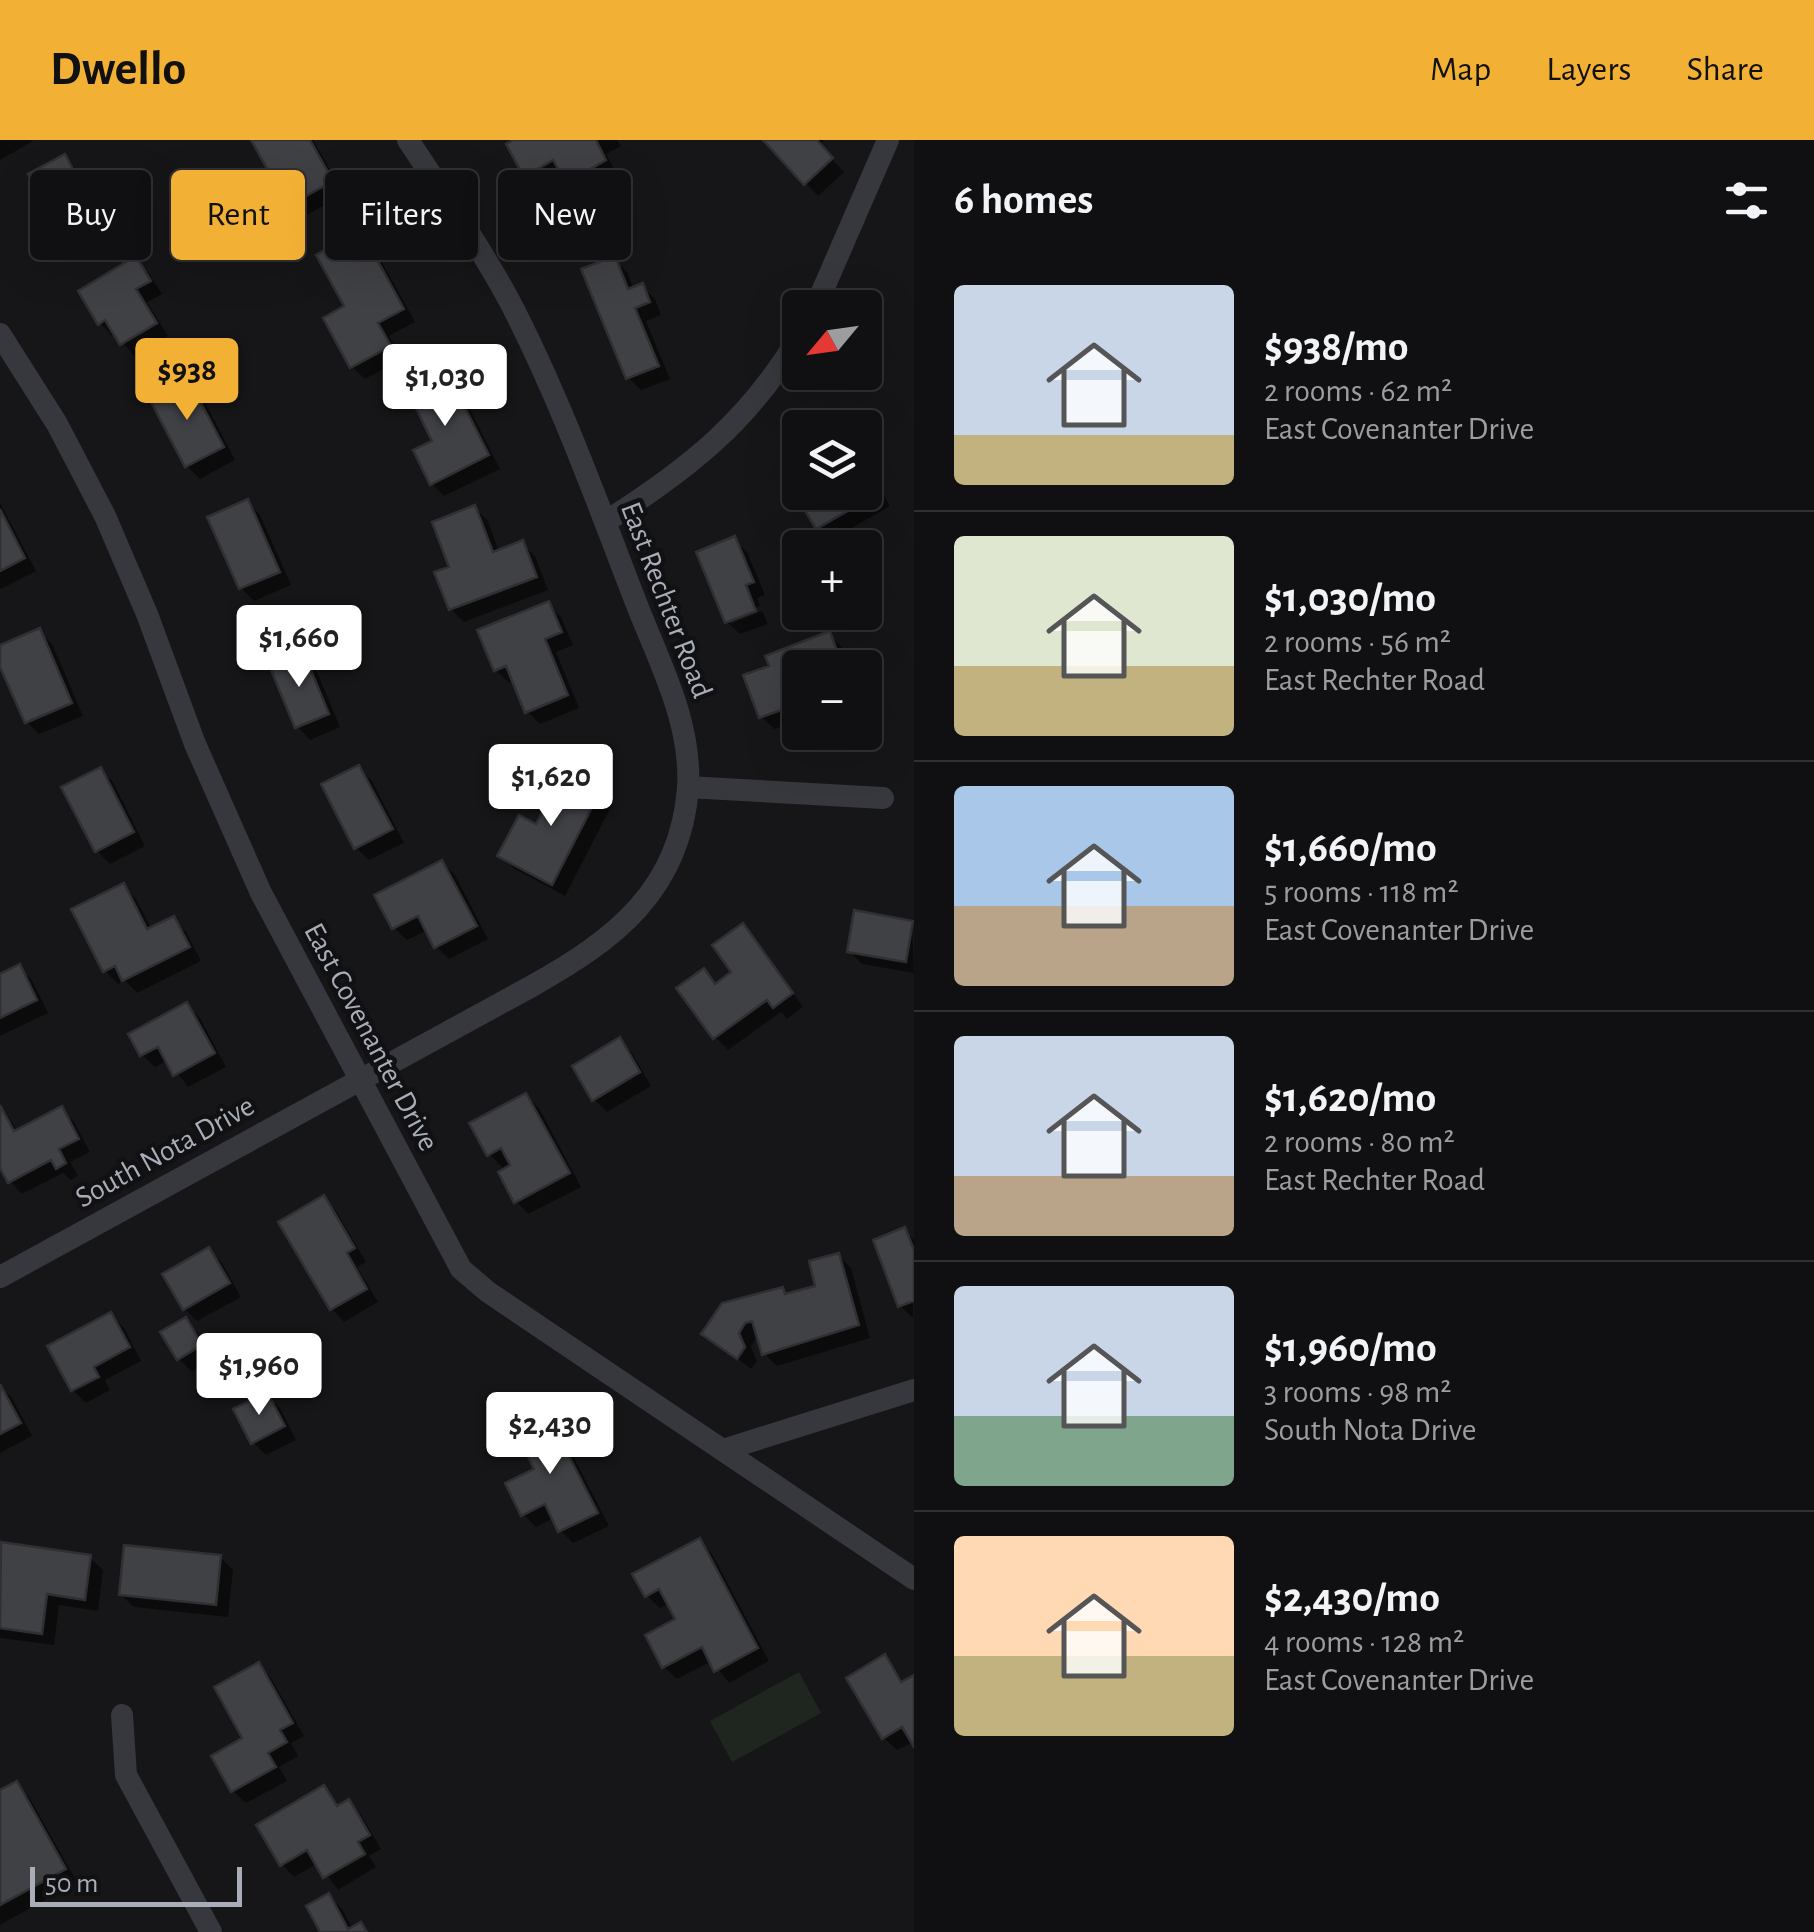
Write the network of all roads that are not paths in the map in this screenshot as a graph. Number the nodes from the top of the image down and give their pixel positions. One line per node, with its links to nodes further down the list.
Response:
1 (408, 140): 6 (street, East Rechter Road)
2 (888, 140): 3 (street)
3 (823, 290)
4 (0, 334): 9 (street, East Covenanter Drive)
5 (782, 364): 6 (street)
6 (605, 522): 7 (street, East Rechter Road)
7 (688, 788): 8 (street); 9 (street, East Rechter Road)
8 (883, 798)
9 (360, 1079): 10 (street, South Nota Drive); 12 (street, East Covenanter Drive)
10 (0, 1277)
11 (914, 1390): 12 (street)
12 (723, 1450): 13 (street, East Covenanter Drive)
13 (914, 1579)
14 (122, 1715): 15 (street)
15 (211, 1932)

